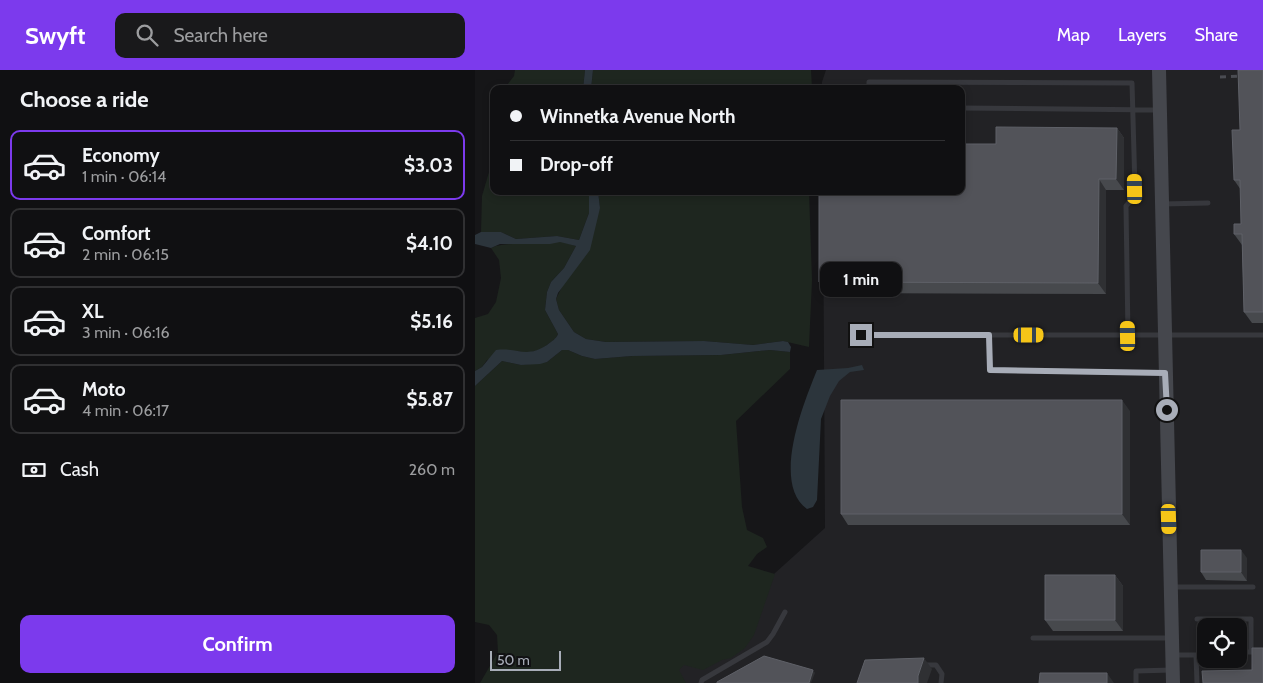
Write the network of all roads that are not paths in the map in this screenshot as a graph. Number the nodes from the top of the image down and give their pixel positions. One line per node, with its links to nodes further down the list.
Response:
1 (1159, 70): 4 (street)
2 (869, 85): 5 (lane)
3 (965, 108): 5 (lane)
4 (1160, 110): 5 (lane); 7 (street)
5 (1133, 111): 11 (lane)
6 (1208, 203): 7 (lane)
7 (1162, 204): 12 (street)
8 (861, 335): 9 (lane)
9 (989, 335): 11 (lane); 13 (lane)
10 (1263, 335): 12 (lane)
11 (1128, 336): 12 (lane)
12 (1165, 336): 13 (street)
13 (1165, 373): 14 (street)
14 (1171, 587): 15 (lane); 19 (street)
15 (1253, 587)
16 (785, 612): 27 (lane)
17 (1247, 619): 21 (lane)
18 (1033, 638): 19 (lane)
19 (1172, 638): 23 (street)
20 (1247, 652): 21 (lane)
21 (1251, 652): 22 (lane)
22 (1263, 652)
23 (1172, 655): 24 (lane); 26 (street)
24 (1196, 656): 30 (lane)
25 (920, 665): 28 (lane)
26 (1173, 677): 29 (lane)
27 (701, 683)
28 (941, 683)
29 (1136, 683)
30 (1197, 683)

